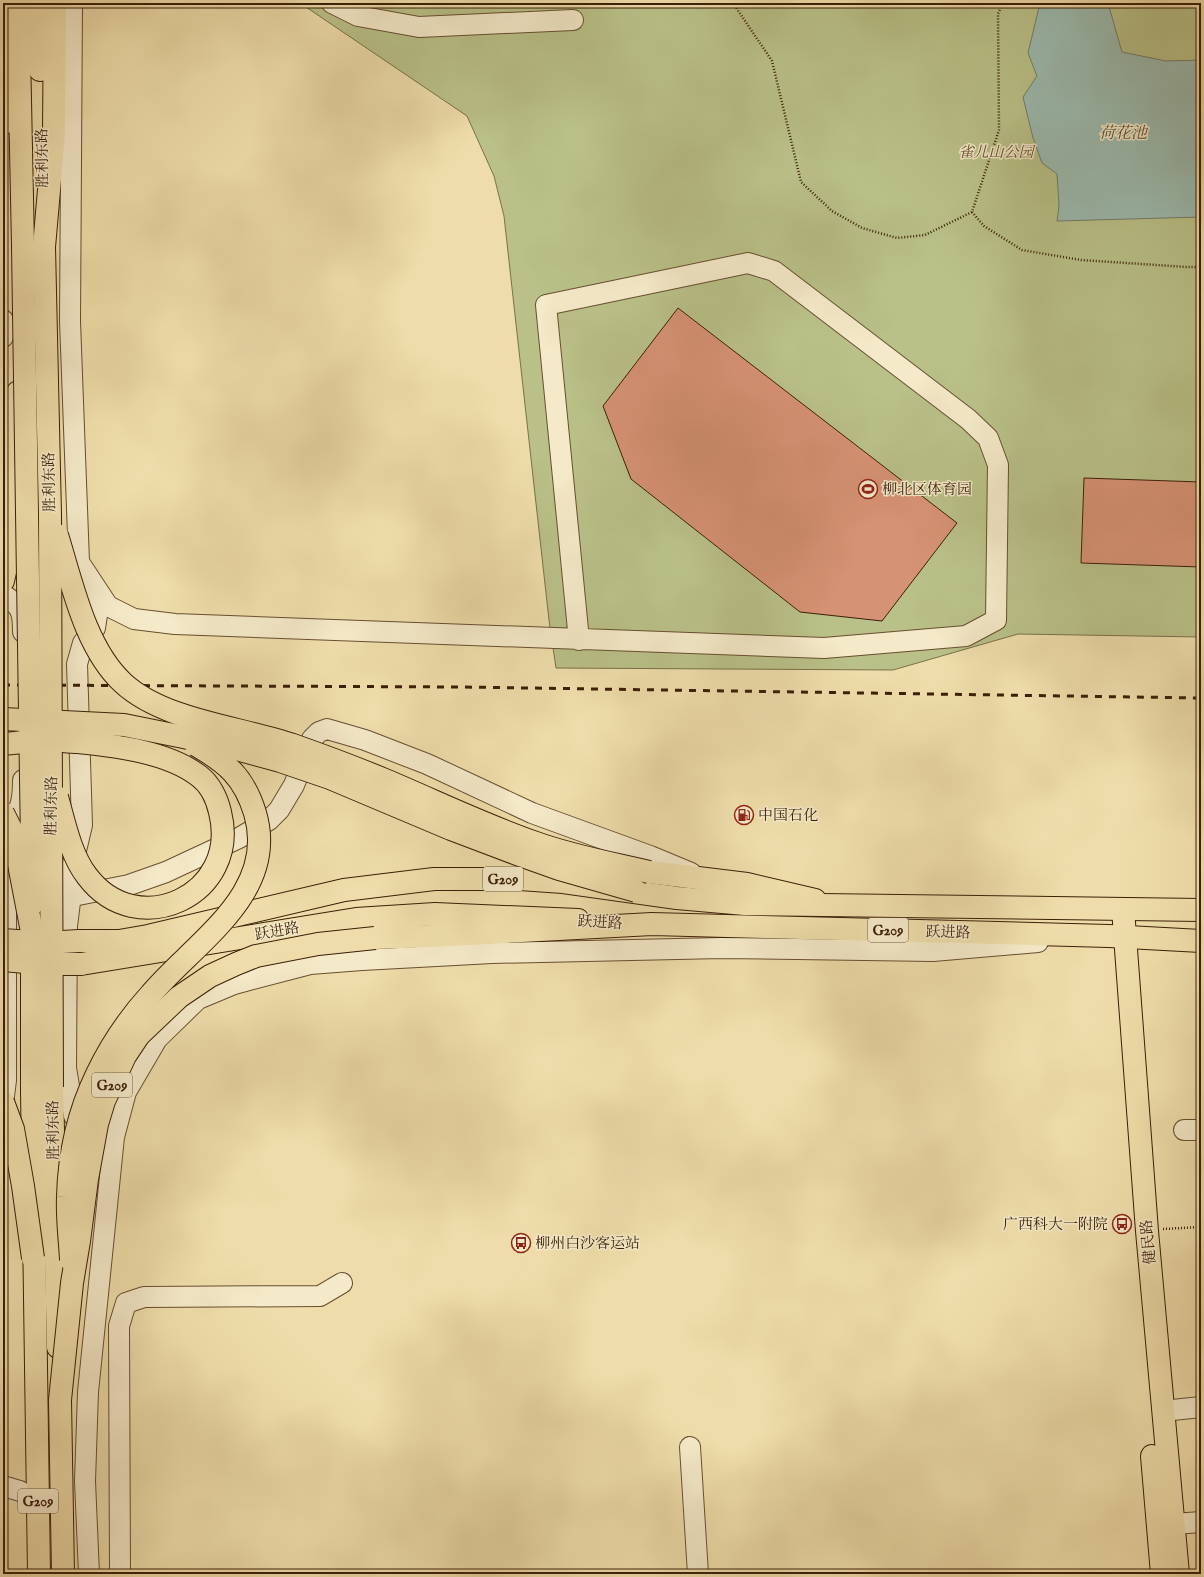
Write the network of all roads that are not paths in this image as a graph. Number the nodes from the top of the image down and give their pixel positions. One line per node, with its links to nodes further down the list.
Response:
1 (18, 3): 7 (main road)
2 (39, 3): 7 (main road)
3 (56, 3): 8 (main road)
4 (72, 3): 15 (street)
5 (332, 3): 6 (street)
6 (573, 20)
7 (20, 41): 8 (main road, 胜利东路)
8 (34, 246): 9 (main road, 胜利东路, bridge); 14 (main road, 胜利东路, bridge)
9 (24, 311): 12 (main road, bridge); 32 (main road, 胜利东路, bridge)
10 (3, 320): 11 (street)
11 (3, 337)
12 (17, 409): 13 (main road); 16 (main road)
13 (3, 491)
14 (50, 515): 22 (main road, 胜利东路, bridge); 24 (main road, bridge)
15 (79, 562): 18 (street); 27 (street)
16 (3, 581)
17 (3, 594): 26 (street)
18 (578, 640): 18 (street)
19 (3, 719): 20 (main road, 跃进路, bridge)
20 (179, 736): 25 (main road, 跃进路, bridge); 41 (main road, bridge)
21 (3, 744): 22 (main road, bridge)
22 (52, 777): 42 (main road, 胜利东路, bridge)
23 (3, 812): 32 (main road, G209, bridge)
24 (708, 880): 27 (street); 28 (main road)
25 (642, 892): 28 (main road, 跃进路 / G209); 34 (main road, G209, bridge)
26 (5, 896): 27 (street); 37 (street)
27 (70, 896): 38 (street)
28 (838, 905): 29 (main road, 跃进路 / G209)
29 (1116, 909): 30 (main road, 跃进路 / G209); 33 (main road, 健民路)
30 (1201, 910)
31 (652, 924): 33 (main road, 跃进路 / G209); 36 (main road, 跃进路, bridge); 41 (main road, G209, bridge)
32 (32, 932): 39 (main road, 胜利东路 / G209, bridge)
33 (1116, 936): 35 (main road, 跃进路 / G209); 38 (street); 44 (main road, 健民路); 55 (main road, 健民路)
34 (3, 940)
35 (1201, 941)
36 (3, 960)
37 (3, 1103): 39 (main road, bridge)
38 (114, 1137): 46 (street)
39 (34, 1258): 50 (main road, 胜利东路 / G209)
40 (342, 1282): 47 (street)
41 (72, 1283): 42 (main road, G209, bridge)
42 (60, 1400): 51 (main road, 胜利东路 / G209)
43 (1201, 1407): 44 (street)
44 (1163, 1411): 49 (main road, 健民路)
45 (690, 1447): 54 (street)
46 (81, 1509): 47 (street); 52 (street)
47 (120, 1521): 53 (street)
48 (1201, 1522): 49 (street)
49 (1174, 1524): 56 (main road, 健民路)
50 (39, 1574)
51 (63, 1574)
52 (89, 1574)
53 (120, 1574)
54 (698, 1574)
55 (1162, 1574)
56 (1178, 1574)

